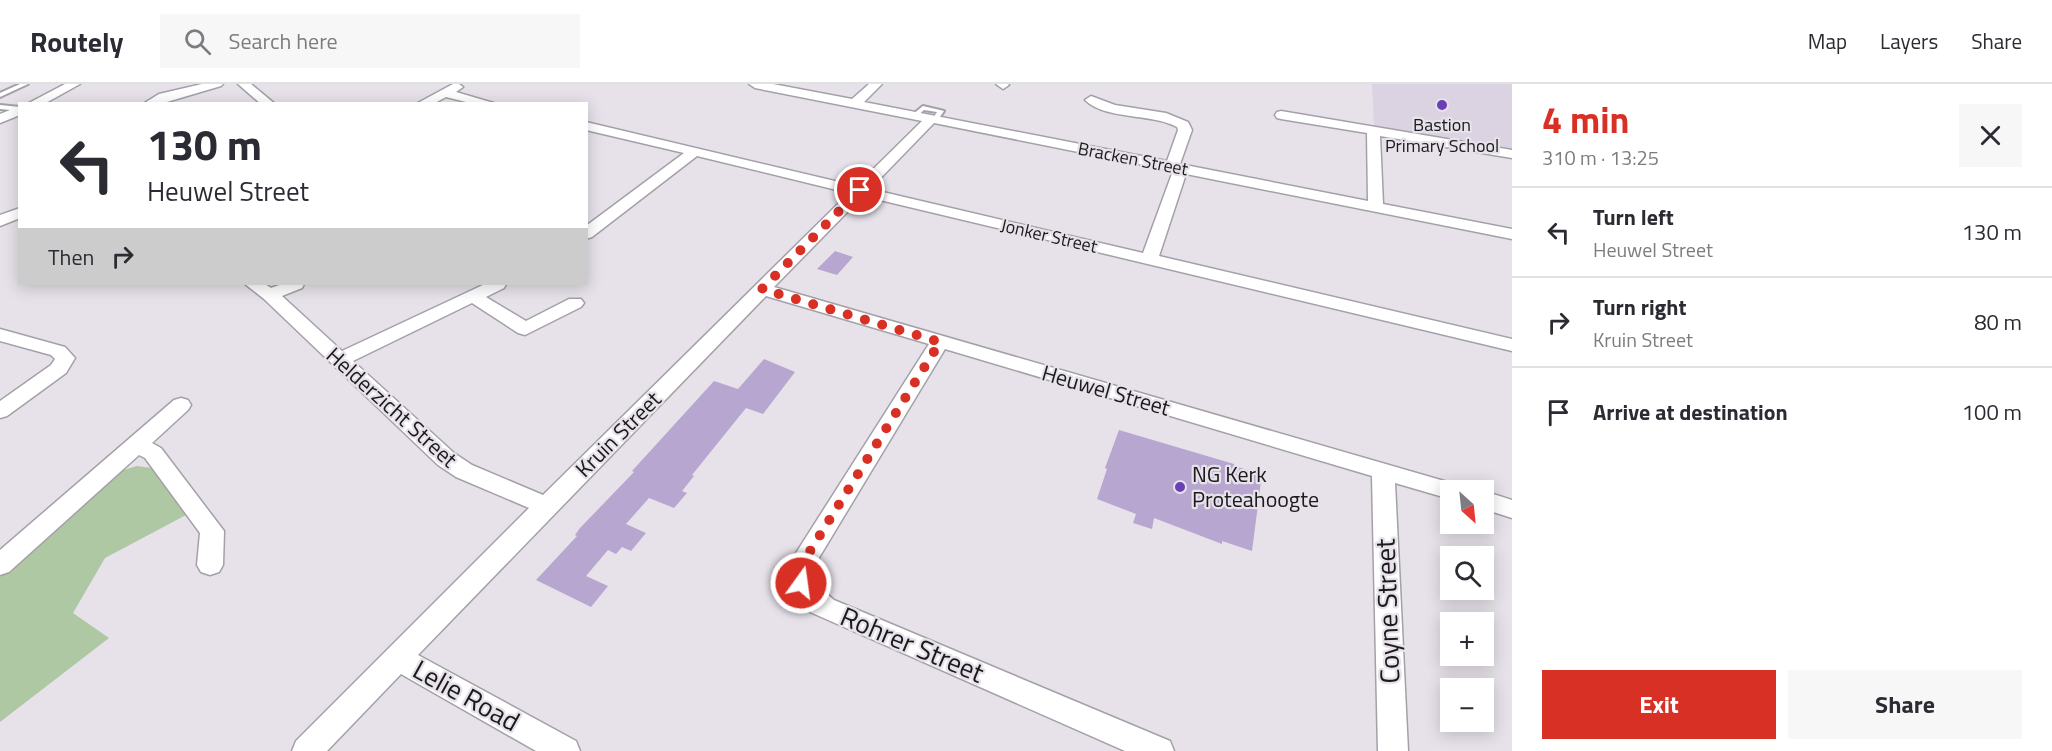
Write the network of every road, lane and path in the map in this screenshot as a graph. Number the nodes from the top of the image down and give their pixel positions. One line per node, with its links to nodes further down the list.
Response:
1 (25, 84): 9 (lane)
2 (74, 84): 11 (street)
3 (217, 84): 12 (street)
4 (244, 84): 13 (street)
5 (463, 84): 8 (street)
6 (754, 84): 16 (street, Bracken Street)
7 (876, 84): 16 (street)
8 (445, 93): 14 (street); 15 (street)
9 (0, 95)
10 (1091, 100): 27 (street)
11 (37, 102)
12 (153, 102)
13 (266, 102)
14 (426, 102)
15 (483, 102)
16 (854, 104): 21 (street, Bracken Street)
17 (0, 107): 18 (lane)
18 (18, 109)
19 (18, 110): 22 (street)
20 (1281, 115): 24 (street)
21 (926, 118): 27 (street, Bracken Street); 28 (street, Kruin Street)
22 (0, 119)
23 (588, 126): 25 (street, Jonker Street)
24 (1373, 130): 26 (street); 29 (street)
25 (694, 152): 28 (street, Jonker Street); 30 (street)
26 (1512, 154)
27 (1176, 168): 29 (street, Bracken Street); 32 (street)
28 (860, 190): 32 (street, Jonker Street); 36 (street, Kruin Street)
29 (1376, 207): 31 (street, Bracken Street)
30 (588, 232)
31 (1512, 234)
32 (1149, 260): 42 (street, Jonker Street)
33 (255, 285): 37 (street, Helderzicht Street)
34 (294, 285): 37 (street)
35 (496, 285): 38 (street)
36 (762, 289): 41 (street, Heuwel Street); 50 (street, Kruin Street)
37 (270, 295): 43 (street, Helderzicht Street)
38 (472, 296): 39 (street); 43 (street)
39 (575, 303)
40 (0, 335): 45 (street)
41 (940, 342): 47 (street, Heuwel Street); 57 (street, Rohrer Street)
42 (1512, 345)
43 (340, 360): 50 (street, Helderzicht Street)
44 (181, 405): 46 (street)
45 (0, 411)
46 (136, 444): 52 (street); 53 (street)
47 (1383, 471): 48 (street, Heuwel Street); 58 (street, Coyne Street)
48 (1440, 487)
49 (1494, 503): 51 (street)
50 (546, 506): 54 (street, Kruin Street)
51 (1512, 508)
52 (0, 565)
53 (210, 565)
54 (398, 658): 55 (street, Kruin Street); 56 (street, Lelie Road)
55 (307, 751)
56 (565, 751)
57 (1159, 751)
58 (1393, 751)

